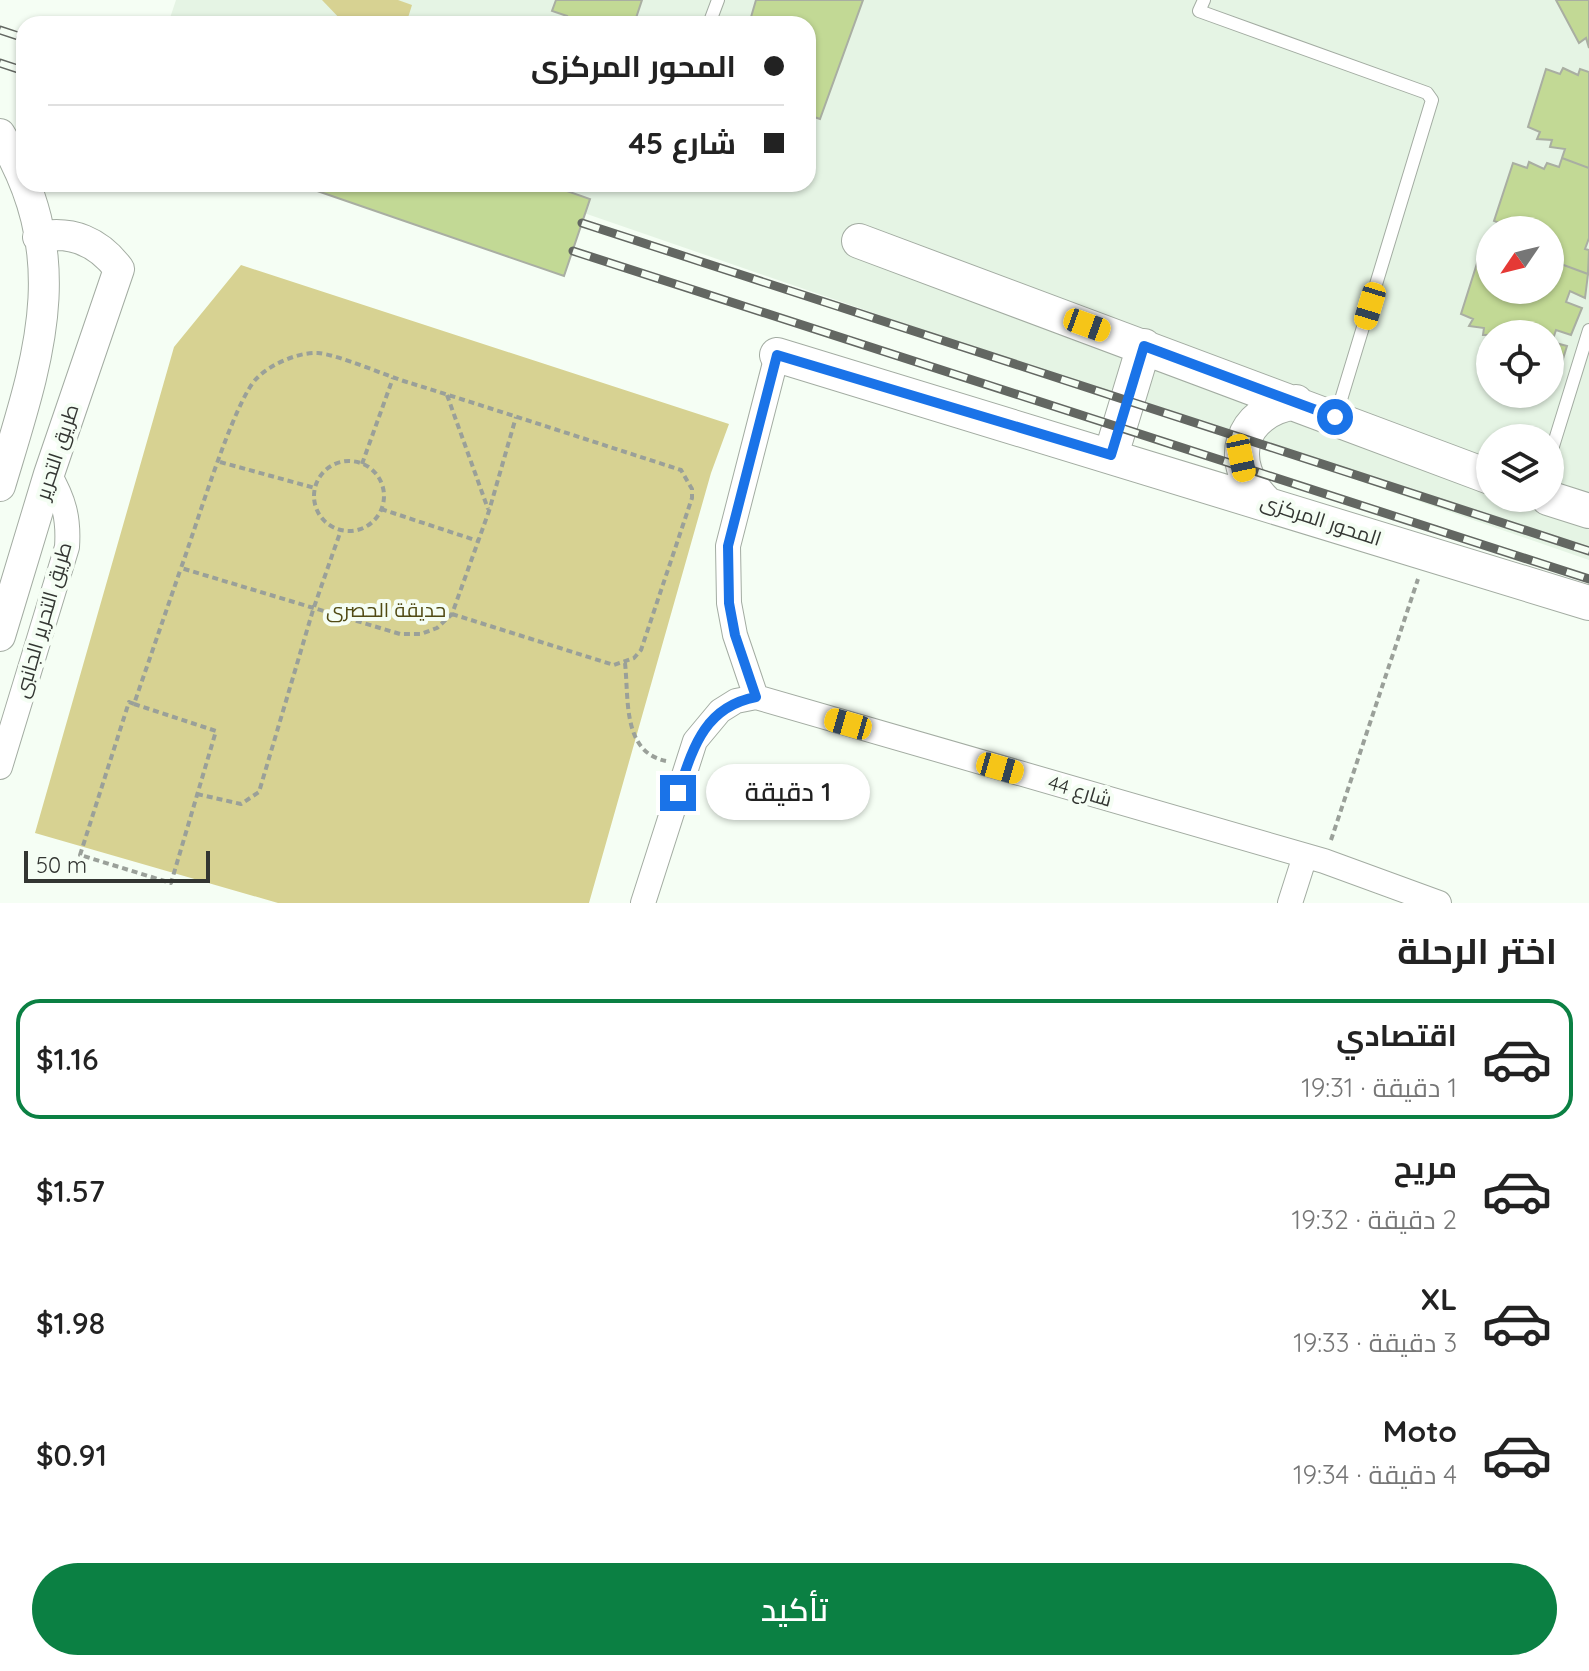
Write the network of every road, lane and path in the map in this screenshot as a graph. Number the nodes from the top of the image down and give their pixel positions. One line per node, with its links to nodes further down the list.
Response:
1 (1204, 0): 14 (lane)
2 (0, 134): 3 (street)
3 (16, 166)
4 (25, 192): 5 (street)
5 (38, 237): 20 (street, طريق التحرير); 21 (street)
6 (859, 241): 8 (main road)
7 (1589, 330): 15 (lane)
8 (1144, 346): 12 (main road); 16 (main road)
9 (777, 355): 16 (main road, المحور المركزى); 37 (street)
10 (393, 378): 11 (path); 17 (path); 18 (path)
11 (447, 395): 13 (path); 26 (path)
12 (1296, 402): 14 (main road); 23 (main road)
13 (516, 417): 26 (path); 36 (path)
14 (1335, 417): 19 (main road)
15 (1560, 424)
16 (1111, 455): 23 (main road, المحور المركزى)
17 (220, 462): 22 (path); 31 (path)
18 (362, 464): 22 (path); 25 (path)
19 (1476, 472)
20 (49, 474): 35 (street, طريق التحرير); 40 (street, طريق التحرير الجانبى)
21 (0, 486)
22 (315, 488): 28 (path)
23 (1266, 503): 30 (main road, المحور المركزى)
24 (1564, 503): 27 (main road)
25 (381, 509): 28 (path); 29 (path)
26 (489, 511): 29 (path)
27 (1589, 511)
28 (341, 530): 33 (path)
29 (478, 541): 34 (path)
30 (1426, 554): 32 (main road, المحور المركزى); 42 (path)
31 (181, 568): 33 (path); 38 (path)
32 (1589, 603)
33 (313, 610): 34 (path); 41 (path)
34 (452, 614): 36 (path)
35 (0, 636)
36 (625, 663): 39 (path)
37 (756, 697): 39 (street); 42 (street, شارع 44)
38 (134, 704): 41 (path); 41 (path)
39 (687, 766): 43 (street)
40 (0, 767)
41 (197, 794)
42 (1314, 858): 44 (street); 45 (street, شارع 44)
43 (643, 903)
44 (1290, 903)
45 (1439, 903)

